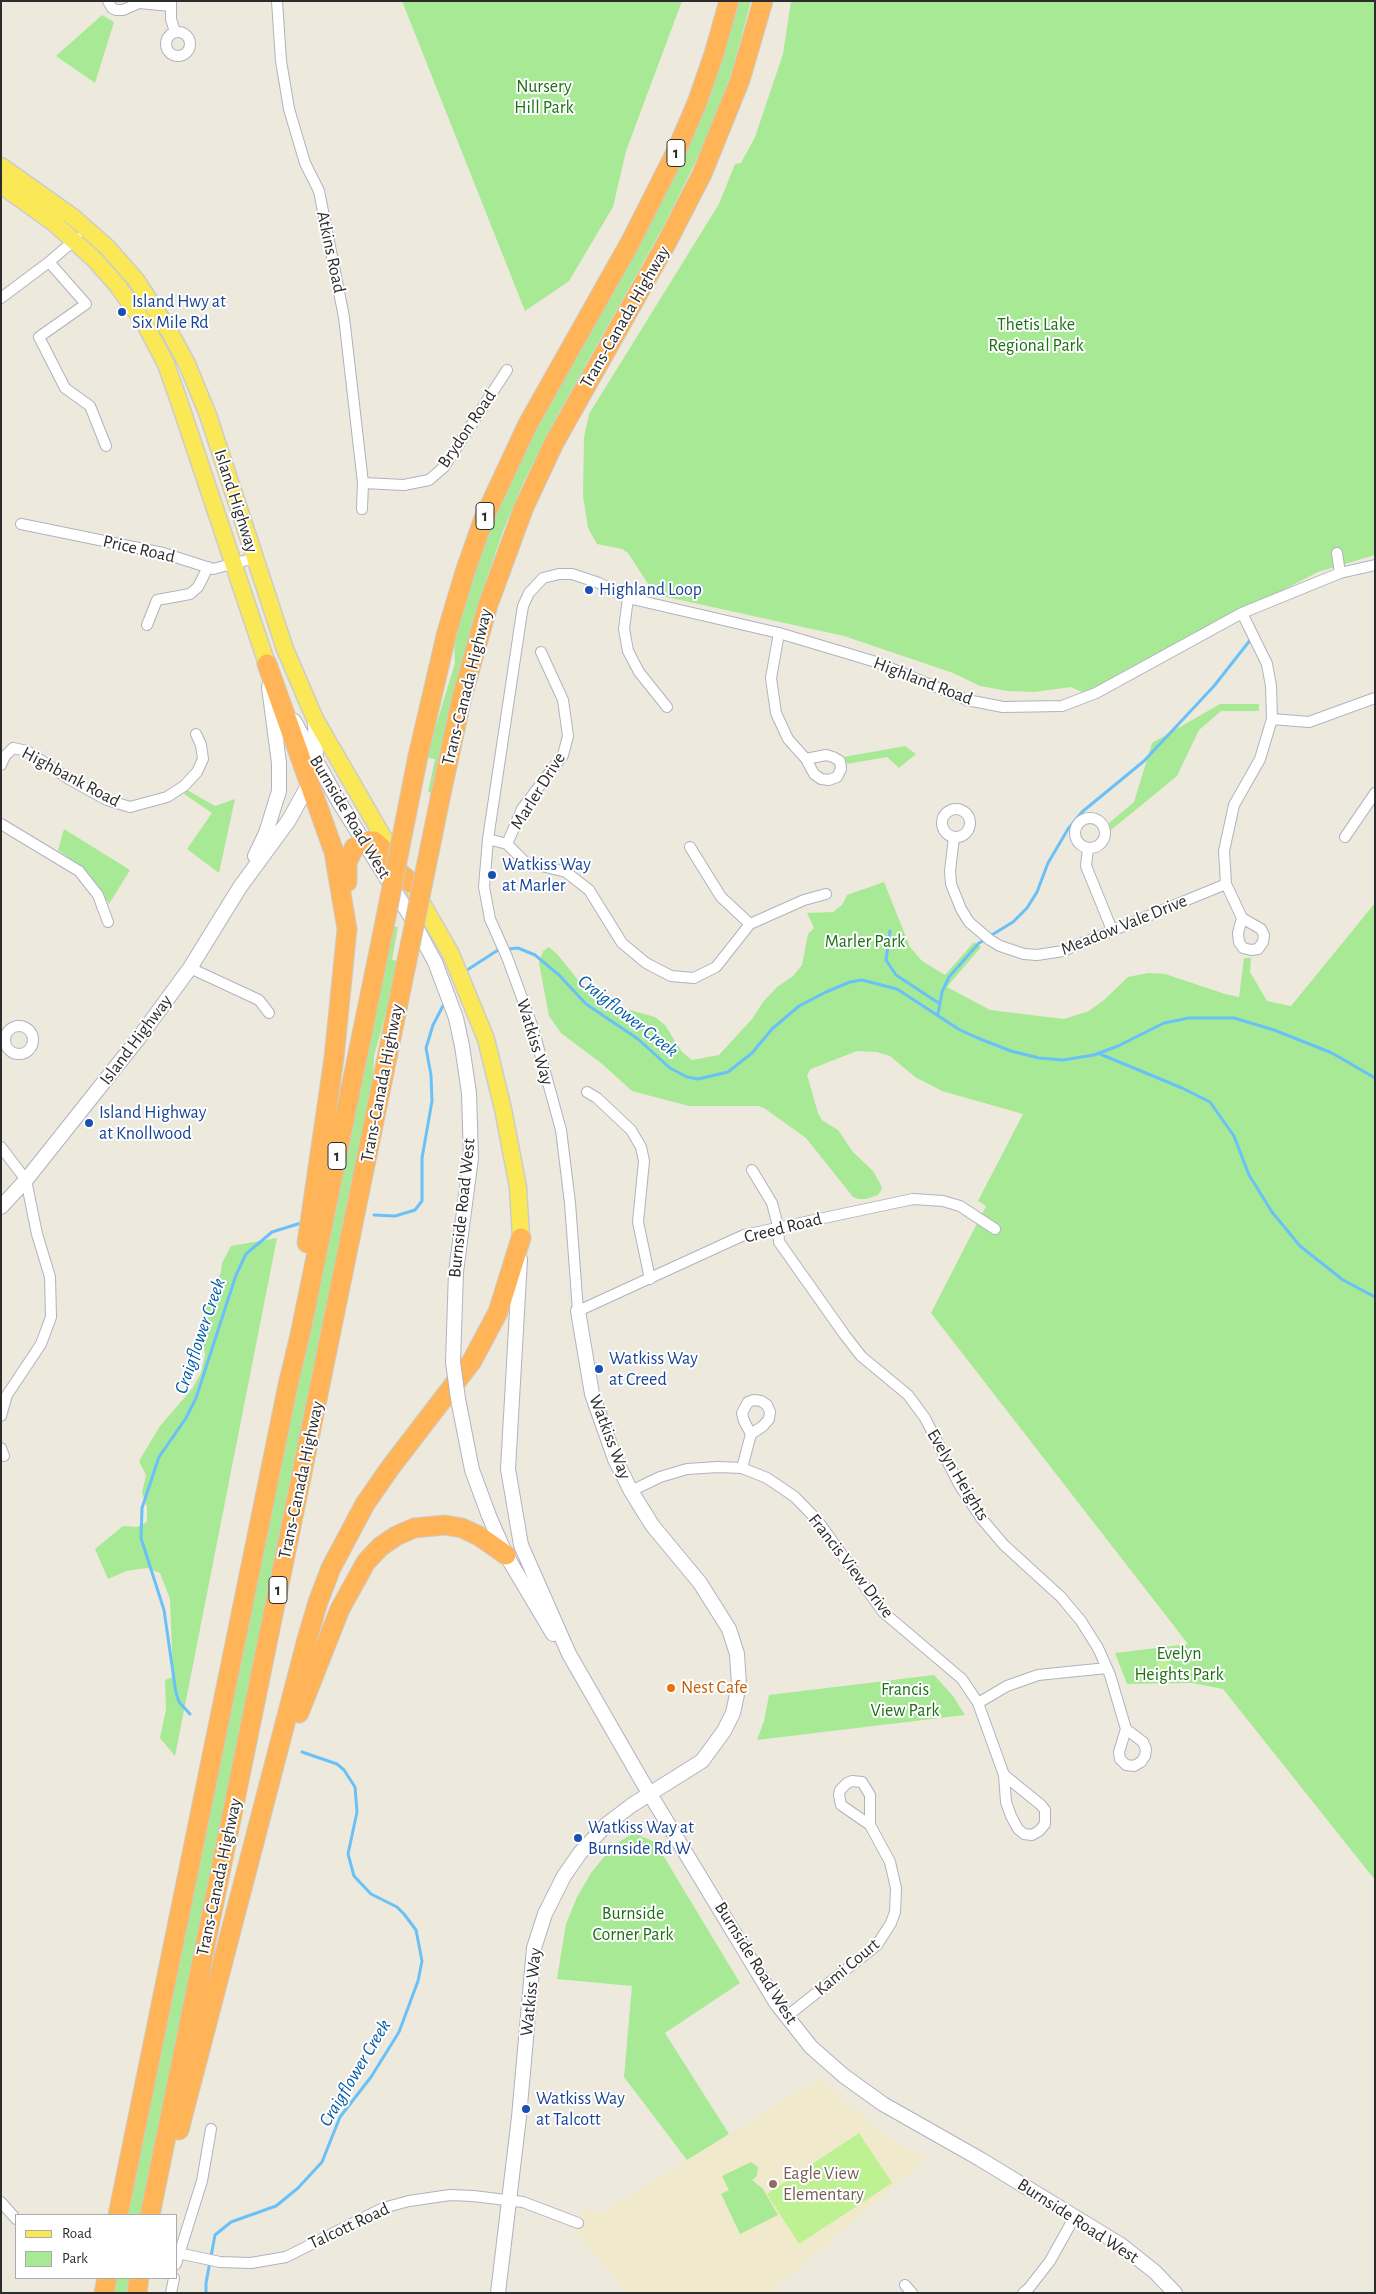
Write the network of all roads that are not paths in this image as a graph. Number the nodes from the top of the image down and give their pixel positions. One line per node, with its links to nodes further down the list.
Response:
1 (108, 1): 5 (street)
2 (277, 1): 16 (street, Atkins Road)
3 (729, 1): 70 (highway, Trans-Canada Highway / 1, bridge)
4 (763, 1): 89 (highway, Trans-Canada Highway / 1, bridge)
5 (138, 2): 6 (street)
6 (171, 4): 7 (street)
7 (175, 32)
8 (1, 166): 10 (main road, Island Highway)
9 (1, 185): 11 (main road, Island Highway)
10 (87, 229): 11 (street); 20 (main road, Island Highway)
11 (74, 241): 12 (street); 21 (main road, Island Highway)
12 (49, 262): 13 (street); 15 (street)
13 (1, 298)
14 (507, 370): 16 (street, Brydon Road)
15 (106, 446)
16 (362, 483): 17 (street, Atkins Road)
17 (362, 509)
18 (21, 524): 23 (street, Price Road)
19 (1337, 553): 24 (street)
20 (255, 558): 21 (street, Price Road); 33 (main road, Island Highway)
21 (232, 564): 23 (street, Price Road); 30 (main road, Island Highway)
22 (1375, 565): 24 (street, Highland Road)
23 (208, 567): 27 (street)
24 (1340, 574): 26 (street, Highland Road)
25 (628, 598): 28 (street, Highland Road); 32 (street); 44 (street, Watkiss Way)
26 (1242, 613): 28 (street, Highland Road); 34 (street)
27 (147, 625)
28 (779, 633): 36 (street)
29 (541, 652): 46 (street, Marler Drive)
30 (267, 664): 37 (street, Burnside Road West); 39 (highway); 51 (street, Island Highway)
31 (1375, 698): 34 (street)
32 (667, 707)
33 (314, 718): 37 (street, Island Highway); 49 (main road, Burnside Road West)
34 (1272, 719): 50 (street)
35 (196, 734): 38 (street, Highbank Road)
36 (806, 759)
37 (316, 762): 39 (street, Island Highway); 45 (street, Burnside Road West)
38 (1, 765)
39 (310, 782): 51 (street, Island Highway); 56 (highway)
40 (1375, 793): 42 (street)
41 (1, 824): 54 (street)
42 (1345, 836)
43 (954, 838): 57 (street, Meadow Vale Drive)
44 (488, 839): 46 (street, Marler Drive); 69 (street, Watkiss Way)
45 (363, 842): 49 (highway); 56 (highway); 75 (street, Burnside Road West, bridge)
46 (507, 844): 55 (street, Marler Drive)
47 (690, 847): 55 (street)
48 (1088, 848): 57 (street)
49 (411, 883): 67 (main road, Burnside Road West)
50 (1226, 884): 53 (street); 57 (street, Meadow Vale Drive)
51 (240, 887): 58 (street, Island Highway)
52 (826, 894): 55 (street, Marler Drive)
53 (1242, 918)
54 (108, 922)
55 (750, 924)
56 (347, 929): 70 (highway)
57 (1112, 930)
58 (190, 968): 59 (street); 63 (street, Island Highway)
59 (269, 1013)
60 (588, 1092): 68 (street)
61 (1, 1147): 63 (street)
62 (752, 1170): 65 (street, Evelyn Heights)
63 (26, 1180): 64 (street, Island Highway); 71 (street)
64 (1, 1207)
65 (778, 1226): 66 (street, Creed Road); 68 (street, Creed Road); 77 (street, Evelyn Heights)
66 (995, 1229)
67 (520, 1238): 76 (street, Burnside Road West); 82 (highway)
68 (650, 1279): 69 (street, Creed Road)
69 (578, 1311): 74 (street, Watkiss Way)
70 (288, 1385): 88 (highway, Trans-Canada Highway / 1)
71 (1, 1416)
72 (751, 1434): 73 (street)
73 (742, 1468): 74 (street, Francis View Drive); 78 (street, Francis View Drive)
74 (631, 1491): 81 (street, Watkiss Way)
75 (506, 1555): 76 (street, Burnside Road West); 82 (highway)
76 (569, 1654): 81 (street, Burnside Road West)
77 (1107, 1668): 78 (street); 79 (street, Evelyn Heights)
78 (978, 1703): 80 (street, Francis View Drive)
79 (1126, 1729)
80 (1004, 1776): 80 (street, Francis View Drive)
81 (651, 1793): 84 (street, Burnside Road West); 86 (street, Watkiss Way)
82 (260, 1822): 90 (highway)
83 (870, 1825): 84 (street, Kami Court)
84 (786, 2017): 91 (street, Burnside Road West)
85 (210, 2129): 94 (street)
86 (509, 2200): 93 (street, Talcott Road); 94 (street, Talcott Road); 101 (street, Watkiss Way)
87 (1, 2202): 92 (street)
88 (118, 2214)
89 (150, 2214)
90 (157, 2214)
91 (1075, 2216): 102 (street); 103 (street, Burnside Road West)
92 (15, 2217)
93 (578, 2223)
94 (178, 2253)
95 (107, 2279): 98 (highway)
96 (140, 2279): 99 (highway)
97 (174, 2279): 100 (street)
98 (104, 2293)
99 (136, 2293)
100 (171, 2293)
101 (498, 2293)
102 (1023, 2293)
103 (1175, 2293)

